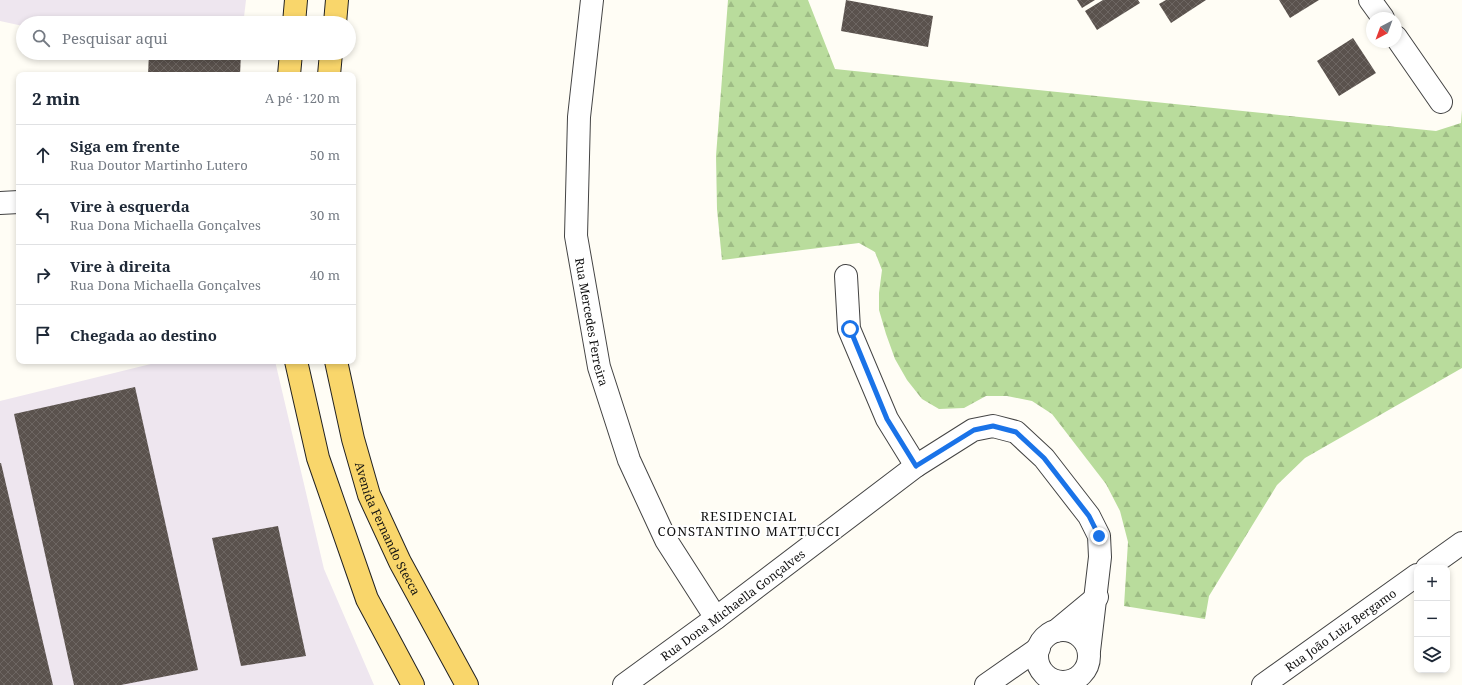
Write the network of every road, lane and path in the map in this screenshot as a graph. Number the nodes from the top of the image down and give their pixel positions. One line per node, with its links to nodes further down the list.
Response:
1 (296, 0): 6 (main road)
2 (337, 0): 7 (main road)
3 (592, 0): 24 (street, Rua Mercedes Ferreira)
4 (1370, 0): 5 (street)
5 (1379, 12)
6 (295, 16)
7 (336, 16)
8 (1402, 46): 13 (street)
9 (290, 60): 11 (main road)
10 (330, 60): 12 (main road)
11 (289, 72)
12 (329, 72)
13 (1441, 102)
14 (16, 202): 15 (street)
15 (0, 203)
16 (846, 276): 19 (street)
17 (297, 364): 30 (main road)
18 (337, 364): 31 (main road, Avenida Fernando Stecca)
19 (916, 466): 23 (street, Rua Dona Michaella Gonçalves); 24 (street, Rua Dona Michaella Gonçalves)
20 (1462, 543): 21 (street)
21 (1431, 565)
22 (1414, 577): 34 (street, Rua João Luiz Bergamo)
23 (1097, 597): 25 (street); 27 (street, Rua Dona Michaella Gonçalves)
24 (716, 618): 32 (street, Rua Dona Michaella Gonçalves)
25 (1056, 631): 26 (street); 27 (street)
26 (1039, 648): 28 (street); 29 (street)
27 (1089, 656): 28 (street); 33 (street, Rua Dona Michaella Gonçalves)
28 (1052, 679): 29 (street)
29 (992, 680)
30 (413, 685)
31 (468, 685)
32 (624, 685)
33 (1086, 685)
34 (1263, 685)

